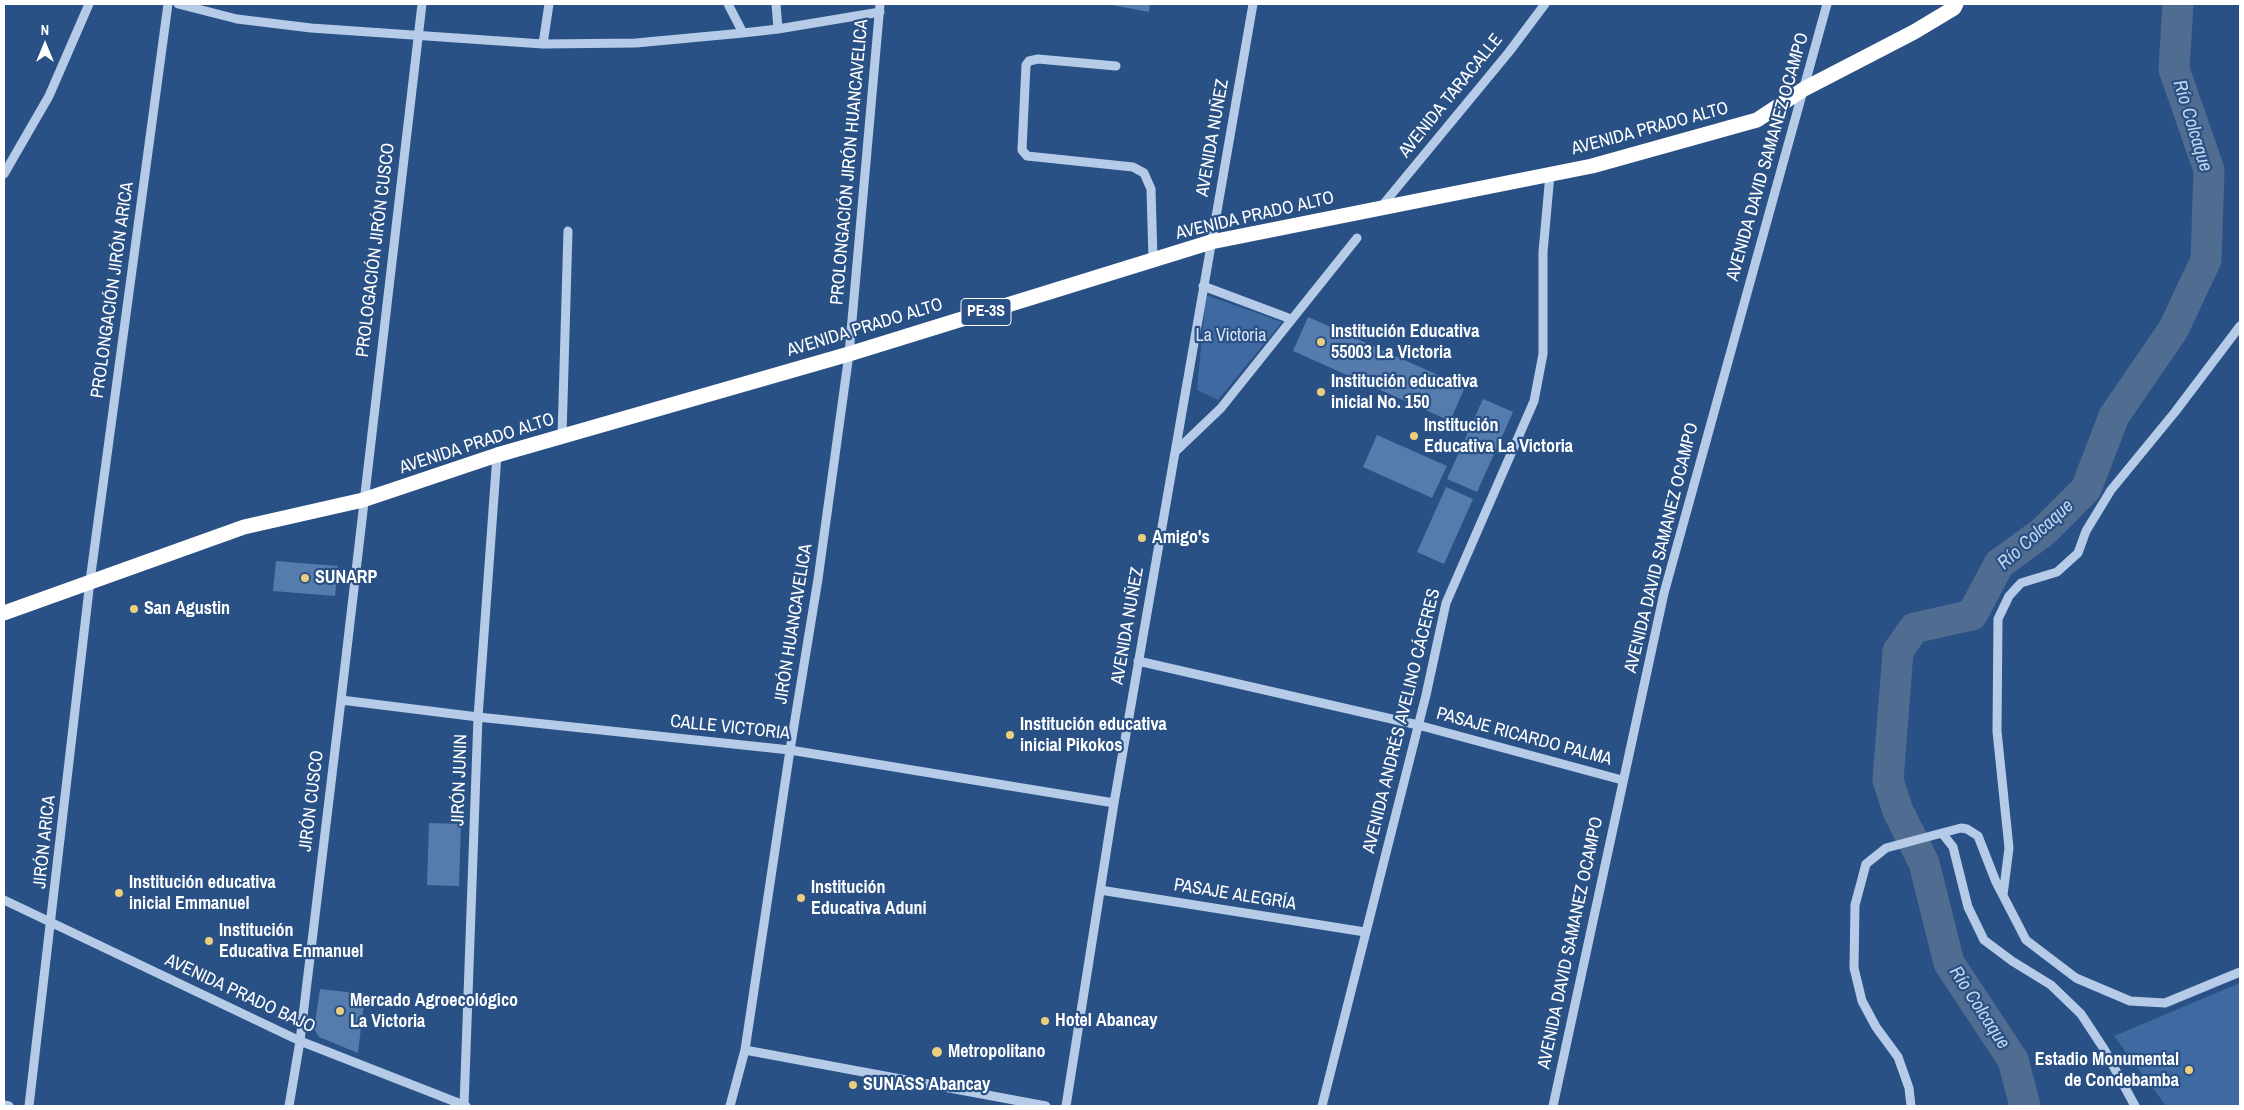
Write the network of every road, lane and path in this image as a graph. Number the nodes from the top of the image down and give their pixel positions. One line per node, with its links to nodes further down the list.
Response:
1 (89, 4): 19 (street)
2 (168, 4): 34 (street, PROLONGACIÓN JIRÓN ARICA)
3 (178, 4): 15 (street)
4 (422, 4): 15 (street, PROLOGACIÓN JIRÓN CUSCO)
5 (549, 4): 16 (street)
6 (728, 4): 14 (street)
7 (776, 4): 13 (street)
8 (1253, 4): 24 (street, AVENIDA NUÑEZ)
9 (1545, 4): 21 (street, AVENIDA TARACALLE)
10 (1827, 4): 18 (street, AVENIDA DAVID SAMANEZ OCAMPO)
11 (1956, 4): 18 (highway, AVENIDA PRADO ALTO / PE-3S)
12 (880, 8): 13 (street); 29 (street, PROLONGACIÓN JIRÓN HUANCAVELICA)
13 (778, 30): 14 (street)
14 (744, 33): 16 (street)
15 (418, 35): 16 (street); 33 (street, PROLOGACIÓN JIRÓN CUSCO)
16 (543, 44)
17 (1116, 66): 25 (street)
18 (1804, 89): 20 (highway, AVENIDA PRADO ALTO / PE-3S); 41 (street, AVENIDA DAVID SAMANEZ OCAMPO)
19 (4, 174)
20 (1550, 174): 21 (highway, AVENIDA PRADO ALTO / PE-3S); 39 (street, AVENIDA ANDRÉS AVELINO CÁCERES)
21 (1381, 207): 24 (highway, AVENIDA PRADO ALTO / PE-3S)
22 (568, 231): 30 (street)
23 (1357, 238): 27 (street)
24 (1211, 242): 25 (highway, AVENIDA PRADO ALTO / PE-3S); 26 (street, AVENIDA NUÑEZ)
25 (1153, 260): 29 (highway, AVENIDA PRADO ALTO / PE-3S)
26 (1203, 286): 27 (street); 31 (street, AVENIDA NUÑEZ)
27 (1291, 319): 31 (street)
28 (2240, 326): 45 (street)
29 (849, 354): 30 (highway, AVENIDA PRADO ALTO / PE-3S); 40 (street, JIRÓN HUANCAVELICA)
30 (562, 436): 32 (highway, AVENIDA PRADO ALTO / PE-3S)
31 (1175, 452): 36 (street, AVENIDA NUÑEZ)
32 (497, 455): 33 (highway, AVENIDA PRADO ALTO / PE-3S); 38 (street, JIRÓN JUNIN)
33 (363, 500): 34 (highway, AVENIDA PRADO ALTO / PE-3S); 37 (street, JIRÓN CUSCO)
34 (90, 581): 35 (highway, AVENIDA PRADO ALTO / PE-3S); 47 (street, JIRÓN ARICA)
35 (4, 613)
36 (1138, 661): 39 (street, PASAJE RICARDO PALMA); 42 (street, AVENIDA NUÑEZ)
37 (341, 700): 38 (street, CALLE VICTORIA); 50 (street, JIRÓN CUSCO)
38 (478, 717): 40 (street, CALLE VICTORIA); 56 (street, JIRÓN JUNIN)
39 (1418, 725): 41 (street, PASAJE RICARDO PALMA); 48 (street, AVENIDA ANDRÉS AVELINO CÁCERES)
40 (790, 750): 42 (street, CALLE VICTORIA); 51 (street, JIRÓN HUANCAVELICA)
41 (1622, 780): 61 (street, AVENIDA DAVID SAMANEZ OCAMPO)
42 (1114, 803): 44 (street, AVENIDA NUÑEZ)
43 (1939, 834): 45 (street); 62 (street); 63 (street)
44 (1100, 890): 48 (street, PASAJE ALEGRÍA); 59 (street, AVENIDA NUÑEZ)
45 (2003, 895): 49 (street)
46 (4, 900): 47 (street, AVENIDA PRADO BAJO)
47 (52, 924): 50 (street, AVENIDA PRADO BAJO); 54 (street, JIRÓN ARICA)
48 (1365, 932): 60 (street, AVENIDA ANDRÉS AVELINO CÁCERES)
49 (2240, 972)
50 (300, 1041): 55 (street, JIRÓN CUSCO); 56 (street, AVENIDA PRADO BAJO)
51 (746, 1050): 57 (street, JIRÓN HUANCAVELICA); 58 (street)
52 (4, 1105): 53 (street)
53 (9, 1106)
54 (30, 1106)
55 (289, 1106)
56 (465, 1106)
57 (730, 1106)
58 (1046, 1106)
59 (1066, 1106)
60 (1322, 1106)
61 (1553, 1106)
62 (1911, 1106)
63 (2135, 1106)

